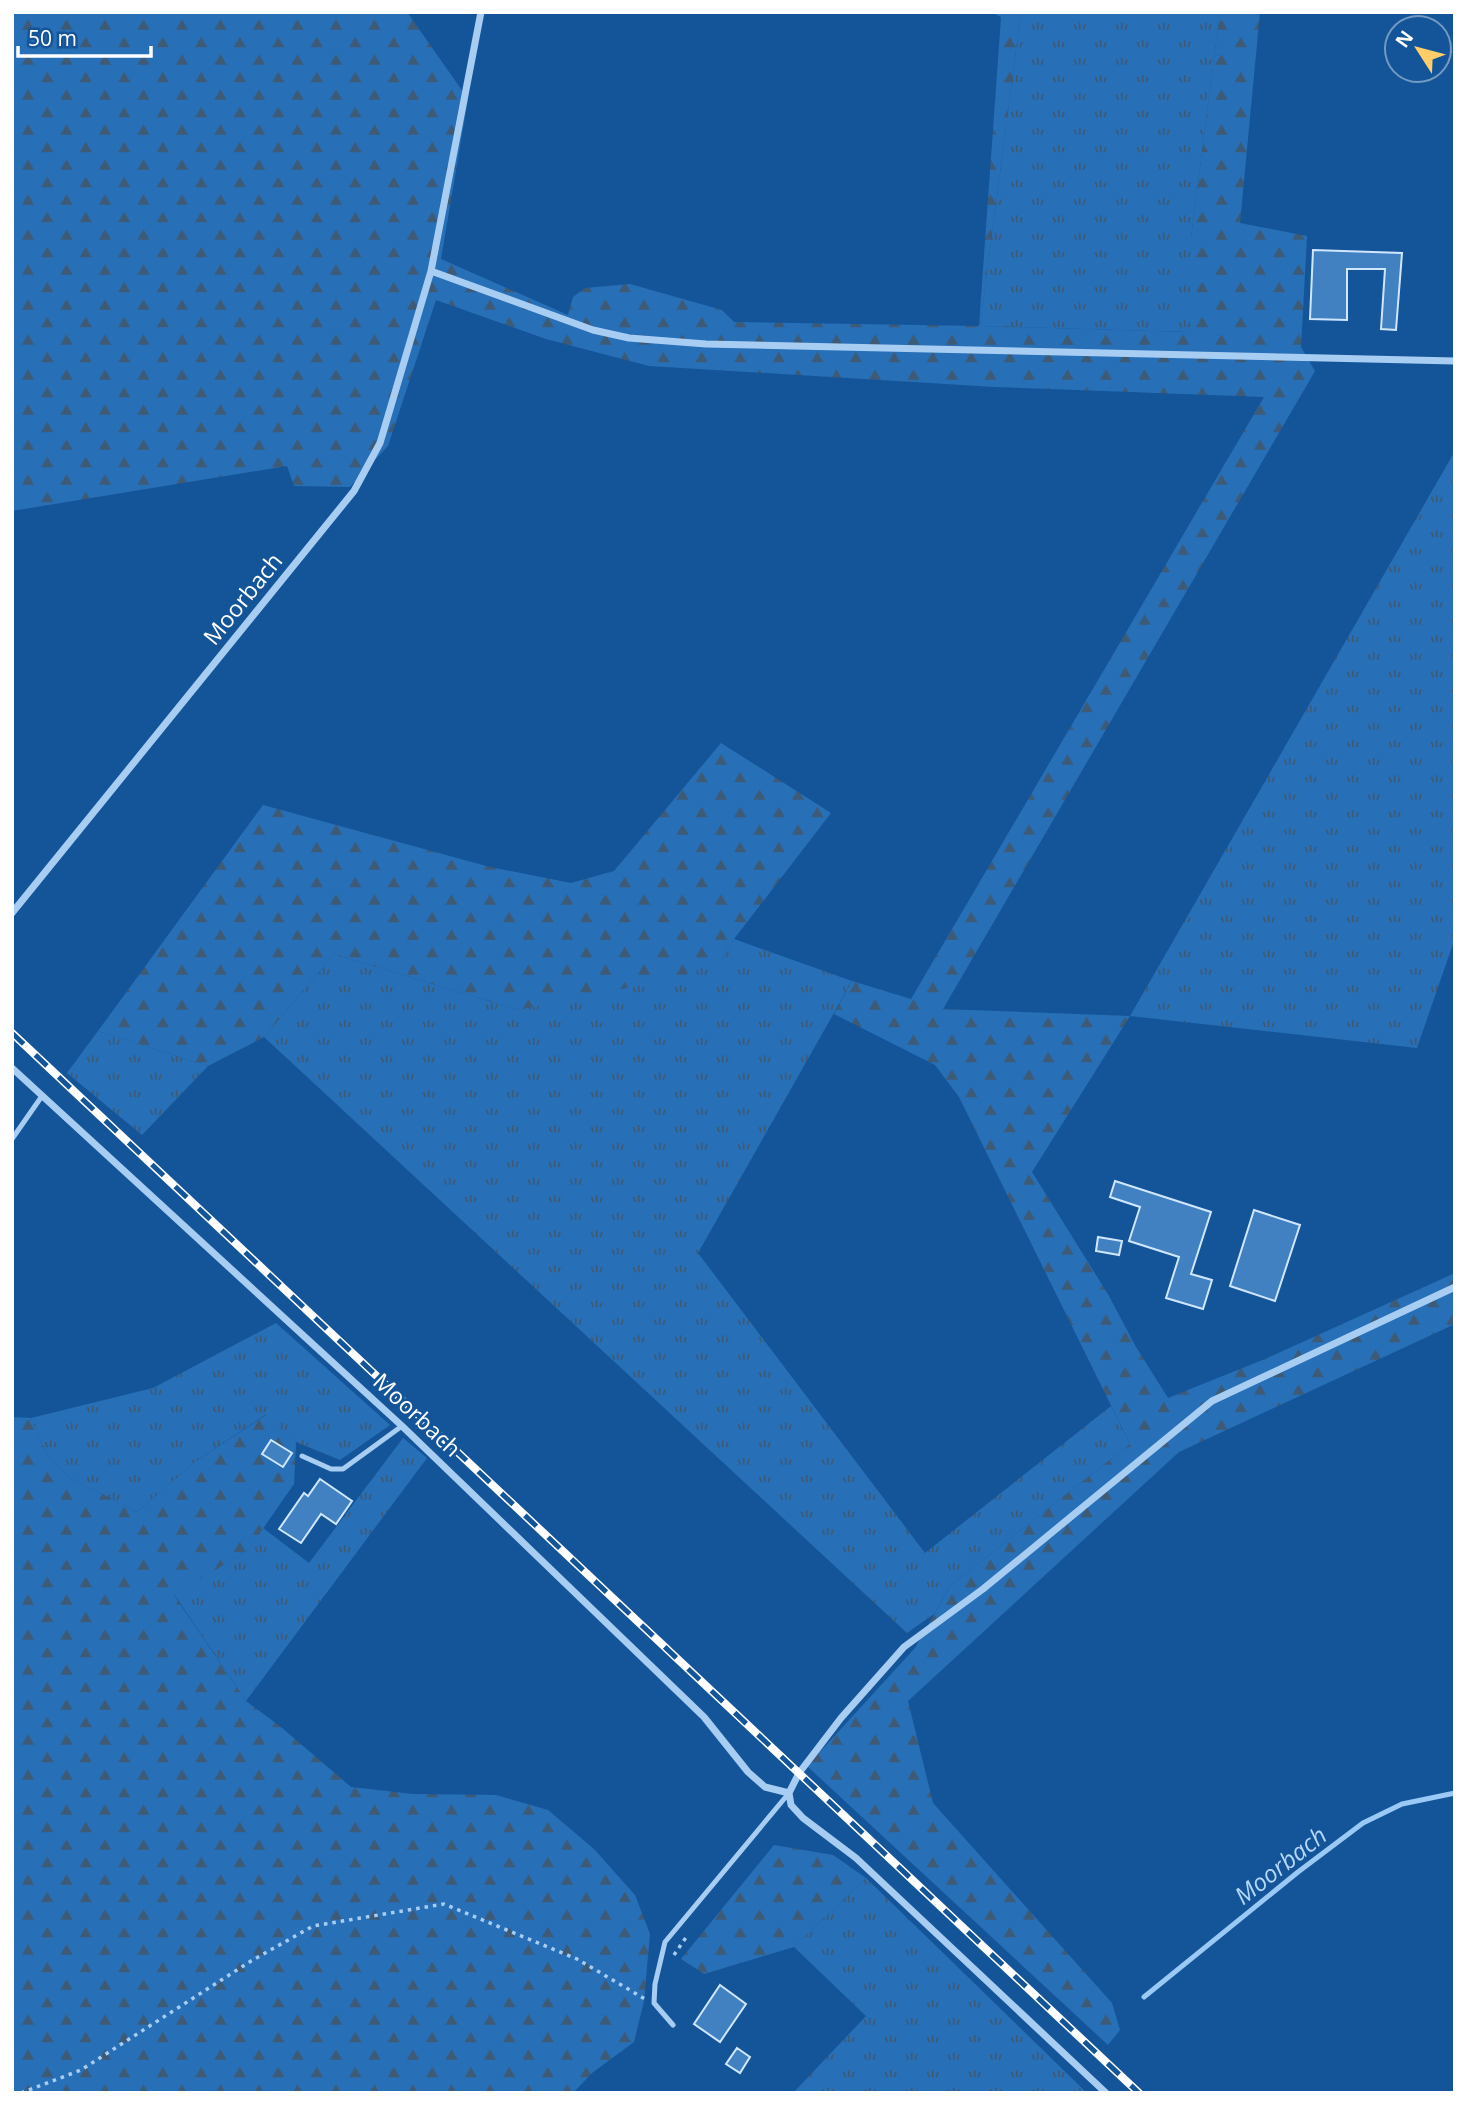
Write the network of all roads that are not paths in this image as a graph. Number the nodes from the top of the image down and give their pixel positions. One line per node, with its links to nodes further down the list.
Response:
1 (481, 12): 2 (street, Moorbach)
2 (431, 271): 3 (street); 4 (street, Moorbach)
3 (1455, 360)
4 (12, 913)
5 (12, 1068): 6 (street, Moorbach)
6 (42, 1096): 7 (lane); 9 (street, Moorbach)
7 (12, 1139)
8 (1455, 1287): 11 (street)
9 (402, 1426): 10 (lane); 11 (street, Moorbach)
10 (302, 1456)
11 (789, 1793): 12 (lane); 13 (street)
12 (673, 2025)
13 (1106, 2093)

